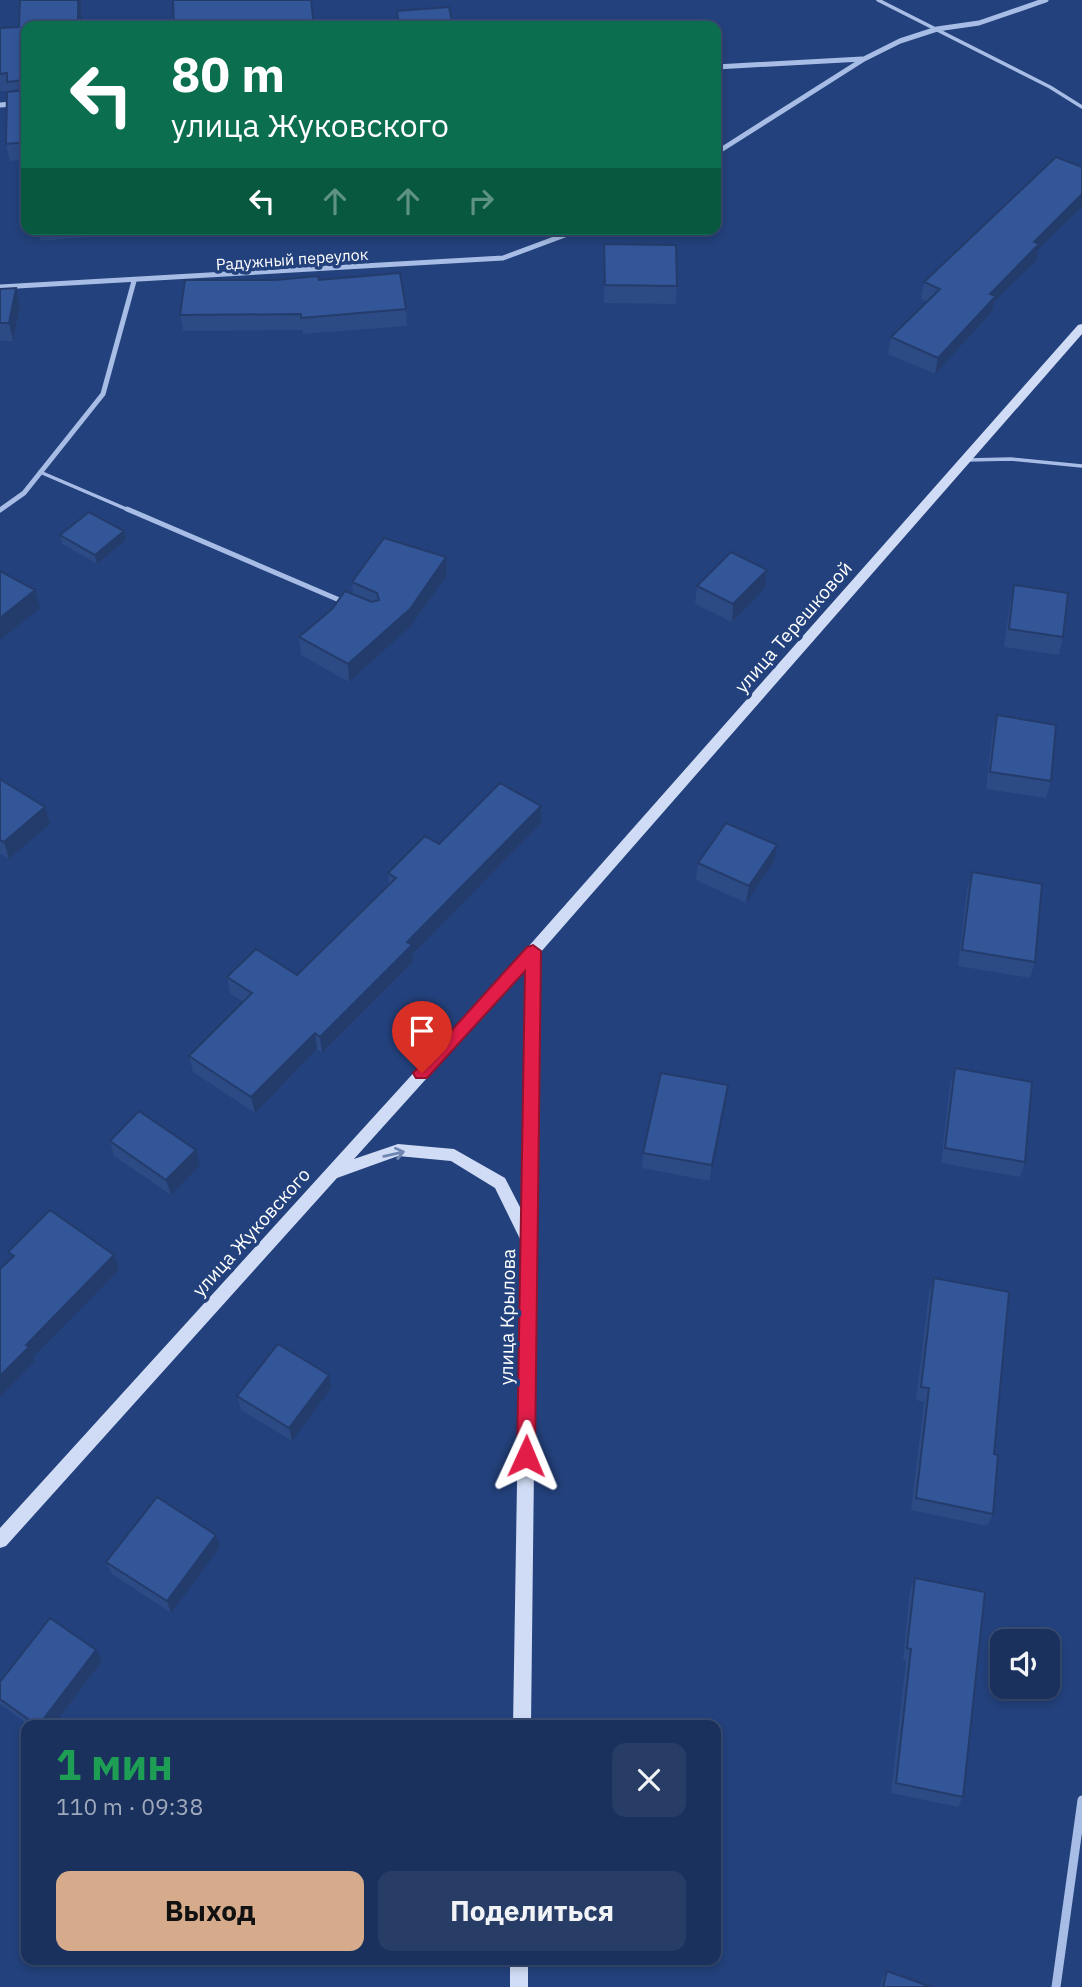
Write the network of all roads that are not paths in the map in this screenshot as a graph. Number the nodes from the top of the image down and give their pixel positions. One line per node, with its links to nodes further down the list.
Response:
1 (878, 0): 3 (lane)
2 (1046, 0): 3 (street)
3 (937, 29): 4 (street); 8 (lane)
4 (864, 59): 5 (street); 9 (street)
5 (721, 67)
6 (21, 103): 7 (street)
7 (0, 105)
8 (1082, 107)
9 (721, 150)
10 (565, 235): 11 (street, Радужный переулок)
11 (134, 281): 12 (street, Радужный переулок); 16 (street)
12 (0, 286)
13 (1082, 327): 14 (main road, улица Терешковой)
14 (965, 460): 15 (lane); 19 (main road, улица Терешковой)
15 (1082, 466)
16 (40, 472): 17 (street); 18 (lane)
17 (0, 510)
18 (351, 604)
19 (533, 951): 20 (main road, улица Жуковского); 21 (main road, улица Крылова)
20 (329, 1175): 21 (main road, one-way to 21); 22 (main road, улица Жуковского)
21 (529, 1241): 23 (main road, улица Крылова)
22 (0, 1540)
23 (523, 1720)
24 (1082, 1800): 27 (street)
25 (519, 1965): 26 (main road)
26 (519, 1987)
27 (1056, 1987)

